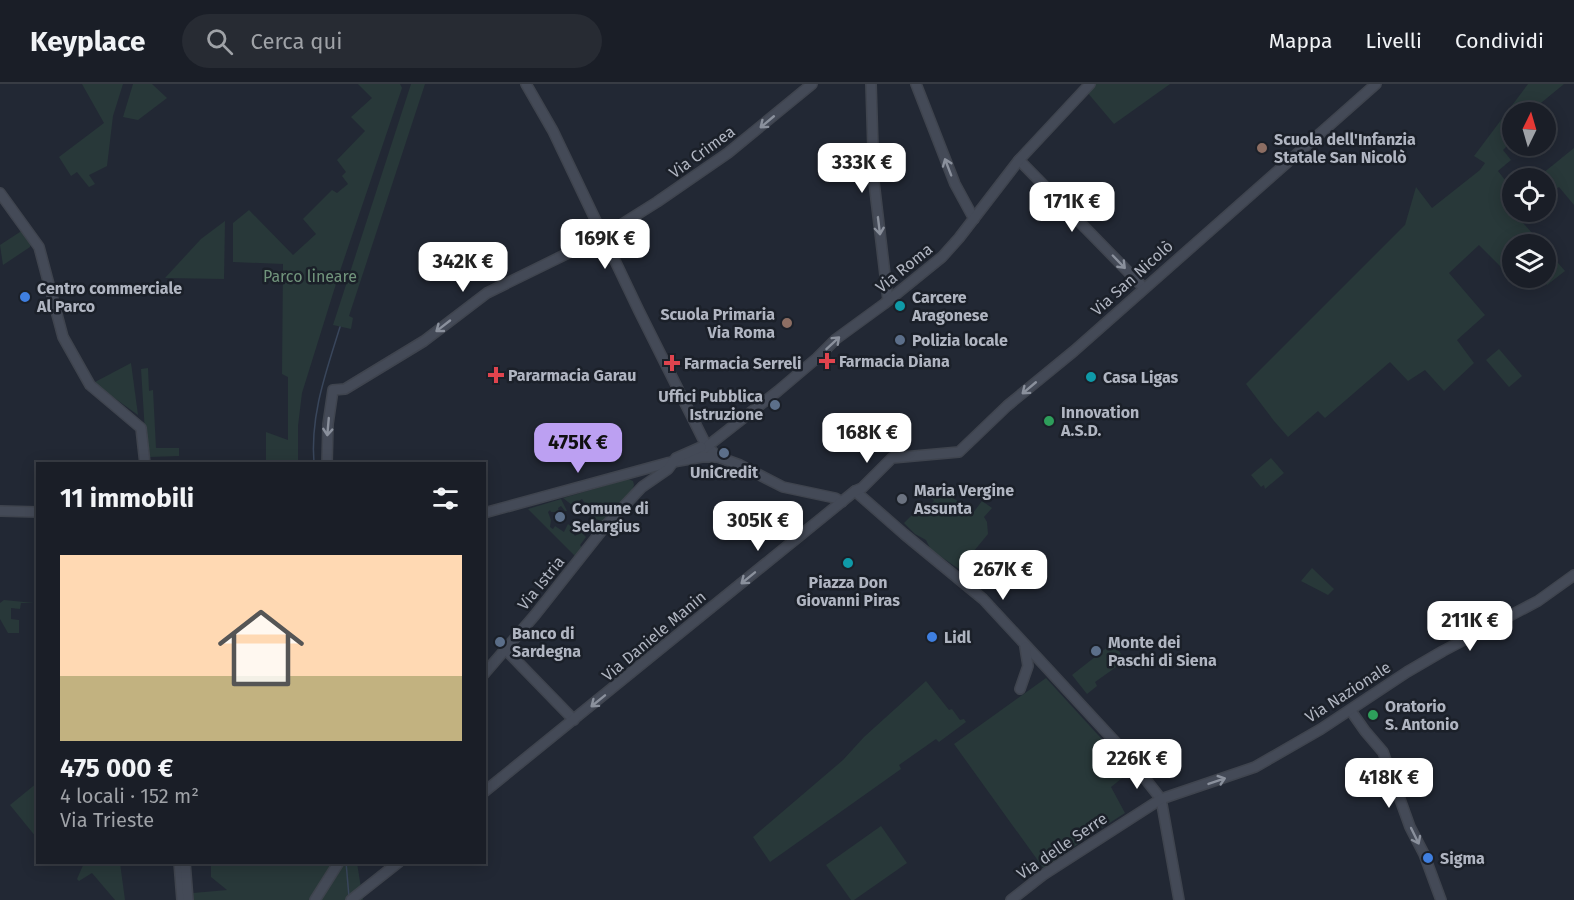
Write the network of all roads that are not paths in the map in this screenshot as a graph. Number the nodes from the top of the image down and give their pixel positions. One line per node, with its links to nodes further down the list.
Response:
1 (526, 84): 10 (street)
2 (812, 84): 10 (street, Via Crimea, one-way to 10)
3 (871, 84): 12 (street, one-way to 12)
4 (916, 84): 9 (street, one-way to 4)
5 (1090, 84): 7 (street, Via Roma)
6 (1376, 84): 11 (street, Via San Nicolò)
7 (1019, 160): 9 (street, Via Roma); 11 (street, one-way to 11)
8 (0, 193): 17 (street)
9 (974, 219): 12 (street, Via Roma)
10 (603, 236): 13 (street); 18 (street, Via Crimea, one-way to 18)
11 (1144, 288): 15 (street, Via San Nicolò, one-way to 15)
12 (888, 300): 13 (street, Via Roma, one-way to 12)
13 (706, 446): 14 (street); 16 (street); 19 (street)
14 (718, 457): 16 (street); 23 (street)
15 (892, 458): 22 (street, Via Daniele Manin)
16 (691, 459): 19 (street)
17 (145, 462)
18 (327, 462)
19 (673, 463): 20 (street); 21 (street, Via Istria)
20 (635, 472): 21 (street); 26 (street)
21 (643, 487): 29 (street, Via Istria)
22 (855, 490): 23 (street, Via Daniele Manin); 28 (street)
23 (842, 502): 33 (street, Via Daniele Manin, one-way to 33)
24 (0, 512): 25 (street)
25 (36, 512)
26 (486, 512)
27 (1574, 575): 32 (street, Via Nazionale)
28 (1026, 646): 31 (street); 35 (street)
29 (505, 649): 30 (street, Via Istria); 33 (street)
30 (486, 672)
31 (1020, 689)
32 (1351, 711): 35 (street, Via Nazionale, one-way to 32); 46 (street, one-way to 46)
33 (574, 720): 34 (street, Via Daniele Manin)
34 (486, 790)
35 (1161, 799): 44 (street, Via delle Serre); 45 (street)
36 (179, 864): 40 (street)
37 (185, 864): 41 (street)
38 (396, 864): 43 (street)
39 (337, 866): 42 (street)
40 (182, 900)
41 (188, 900)
42 (315, 900)
43 (351, 900)
44 (1011, 900)
45 (1179, 900)
46 (1441, 900)

